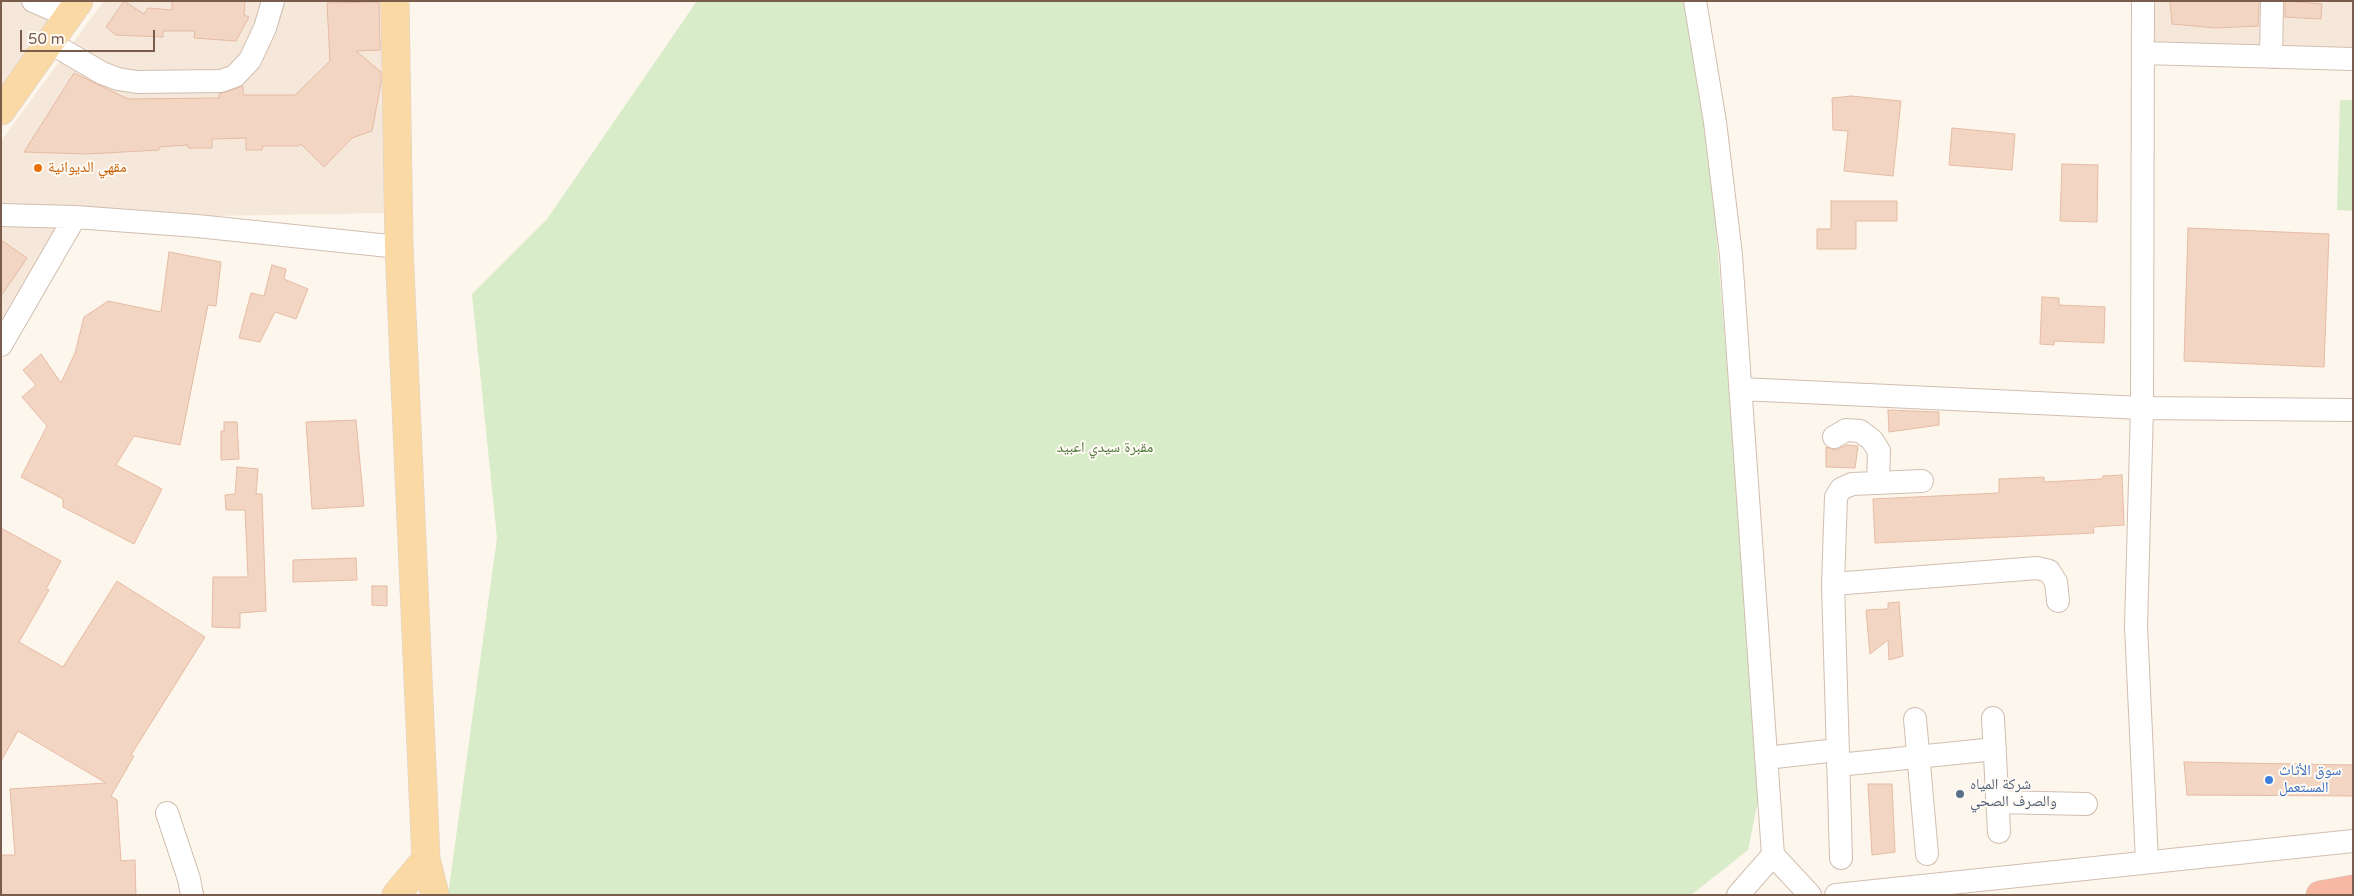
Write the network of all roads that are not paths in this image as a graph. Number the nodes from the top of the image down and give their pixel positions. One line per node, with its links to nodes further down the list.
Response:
1 (33, 1): 7 (street)
2 (273, 1): 8 (street)
3 (395, 1): 15 (main road)
4 (1695, 1): 17 (street)
5 (2144, 1): 9 (street)
6 (2272, 1): 10 (street)
7 (73, 9): 8 (main road)
8 (49, 42): 12 (main road)
9 (2142, 53): 10 (street); 18 (street)
10 (2271, 57): 11 (street)
11 (2353, 58)
12 (1, 111)
13 (1, 215): 14 (street)
14 (75, 217): 15 (street); 16 (street)
15 (399, 247): 39 (main road)
16 (1, 345)
17 (1741, 389): 18 (street); 30 (street)
18 (2142, 408): 19 (street); 40 (street)
19 (2353, 410)
20 (1834, 437): 22 (street)
21 (1922, 481): 22 (street)
22 (1878, 483): 23 (street)
23 (1833, 584): 24 (street); 28 (street)
24 (2058, 600)
25 (1993, 718): 27 (street)
26 (1915, 720): 29 (street)
27 (1995, 749): 29 (street); 31 (street)
28 (1837, 757): 29 (street); 30 (street); 38 (street)
29 (1917, 757): 36 (street)
30 (1766, 758): 37 (street)
31 (1997, 802): 32 (street); 34 (street)
32 (2086, 804)
33 (167, 813): 42 (street)
34 (1999, 832)
35 (2353, 841): 40 (street)
36 (1927, 854)
37 (1773, 855): 45 (street); 46 (street)
38 (1841, 858)
39 (426, 859): 43 (main road); 44 (main road)
40 (2147, 862): 47 (street)
41 (2353, 889): 48 (highway)
42 (192, 895)
43 (396, 895)
44 (435, 895)
45 (1738, 895)
46 (1810, 895)
47 (1836, 895)
48 (2320, 895)

